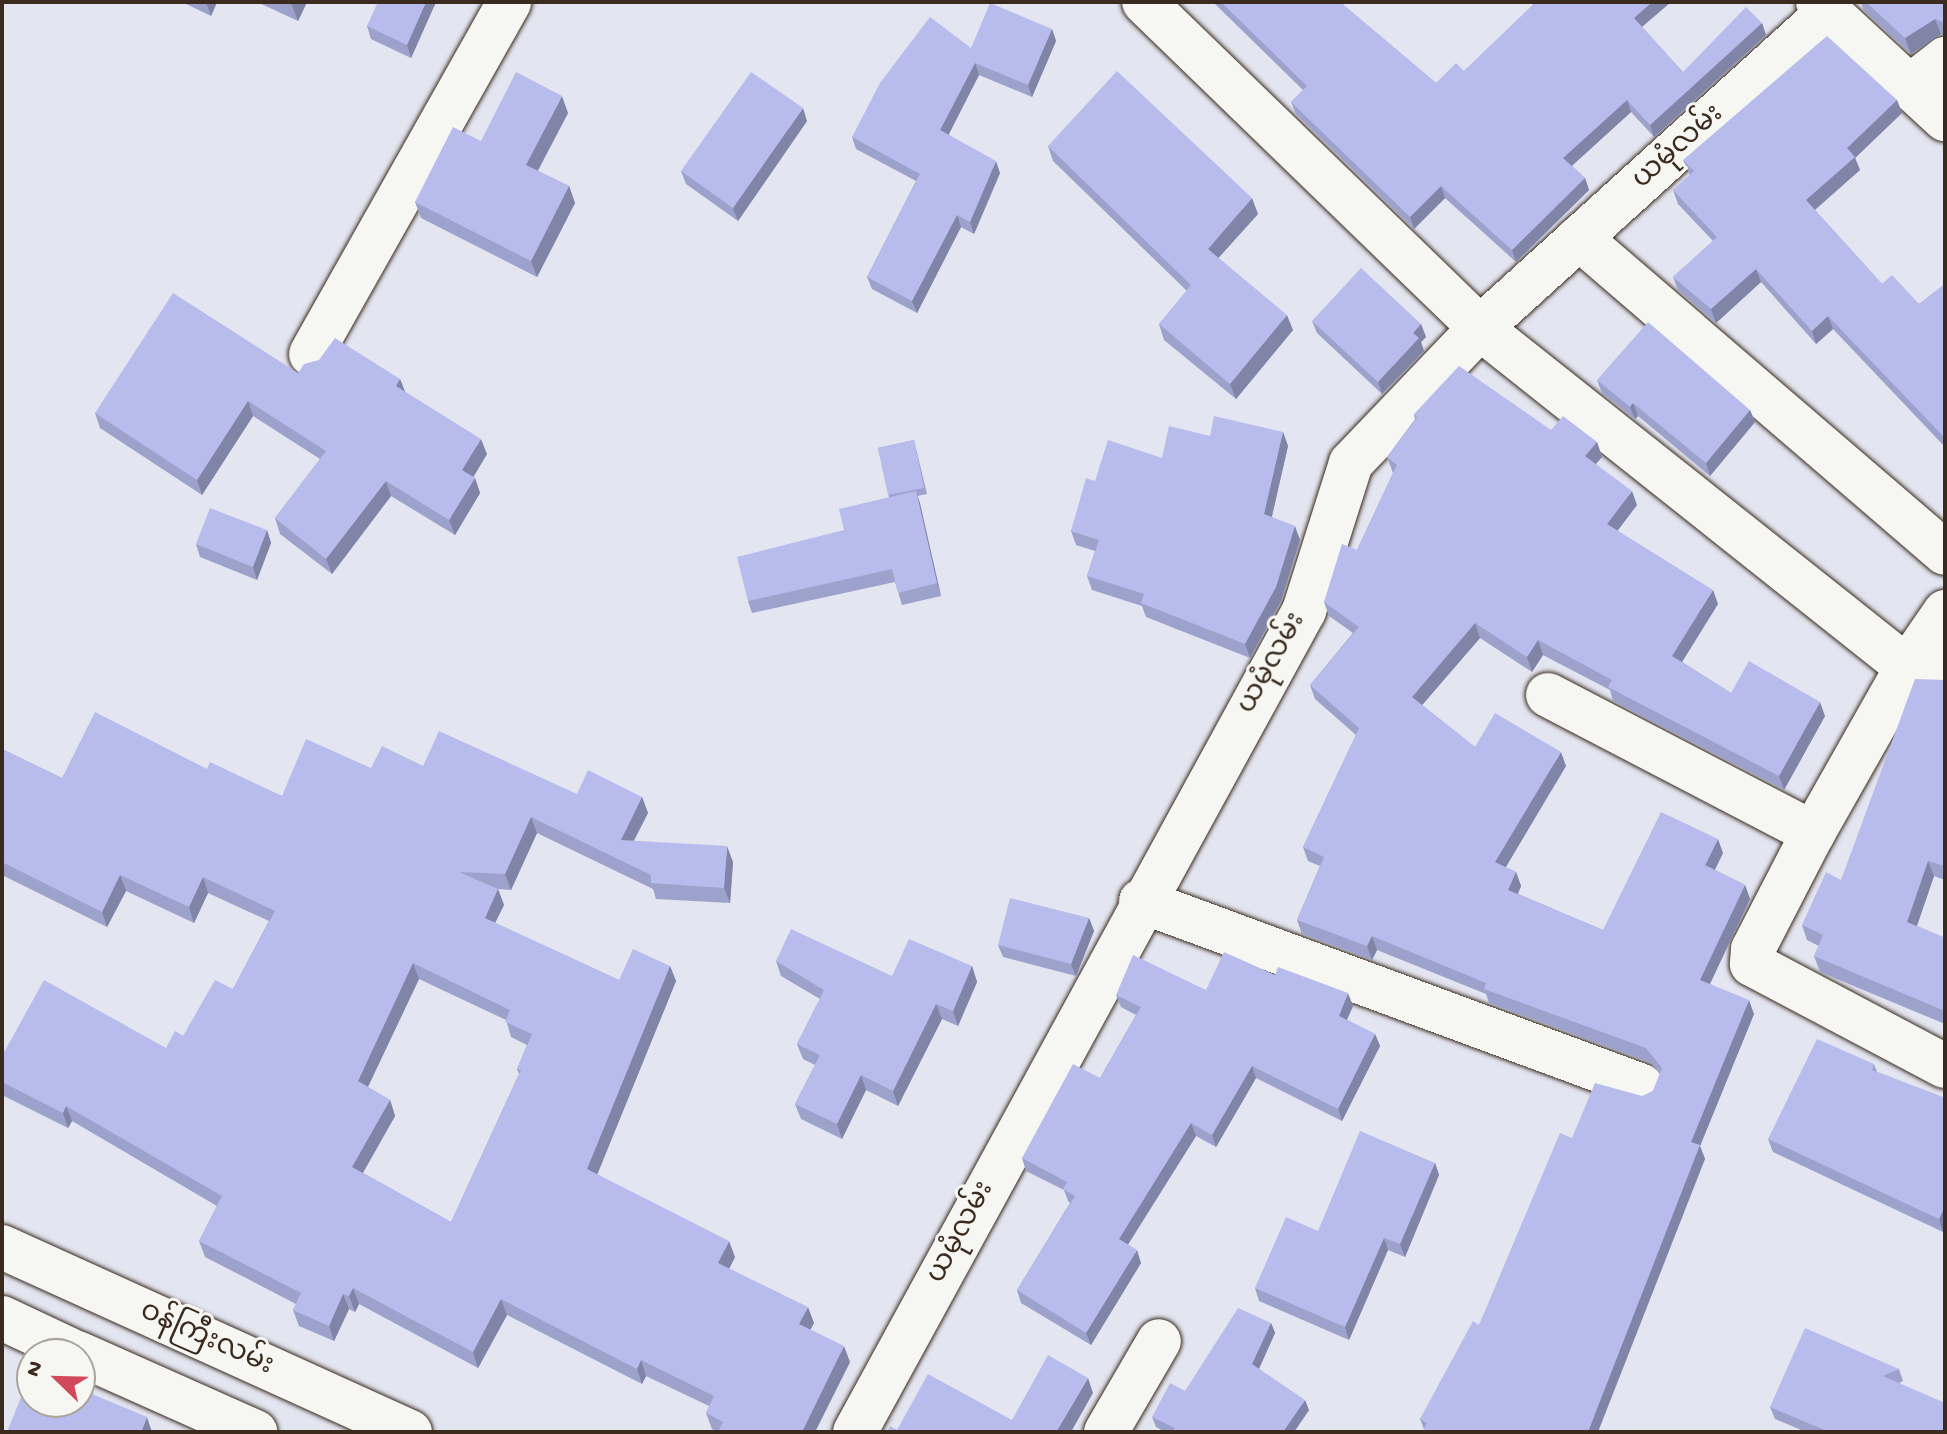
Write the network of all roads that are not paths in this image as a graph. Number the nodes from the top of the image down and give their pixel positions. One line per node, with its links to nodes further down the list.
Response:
1 (509, 2): 8 (street)
2 (1144, 2): 7 (street)
3 (1824, 7): 4 (street); 6 (street, ယမုံလမ်း)
4 (1929, 72): 5 (street)
5 (1945, 119)
6 (1579, 238): 7 (street, ယမုံလမ်း); 9 (street)
7 (1480, 328): 11 (street); 14 (street, ယမုံလမ်း)
8 (311, 354)
9 (1945, 553)
10 (1945, 612): 11 (street)
11 (1926, 669): 13 (street)
12 (1548, 695): 13 (street)
13 (1813, 833): 15 (street)
14 (1141, 901): 16 (street); 24 (street, ယမုံလမ်း)
15 (1945, 1066)
16 (1642, 1086)
17 (2, 1247): 23 (street, ဝန်ကြီးလမ်း)
18 (2, 1318): 19 (street)
19 (45, 1338)
20 (1159, 1341): 25 (street)
21 (96, 1361): 22 (street)
22 (255, 1432)
23 (410, 1432)
24 (855, 1432)
25 (1106, 1432)

